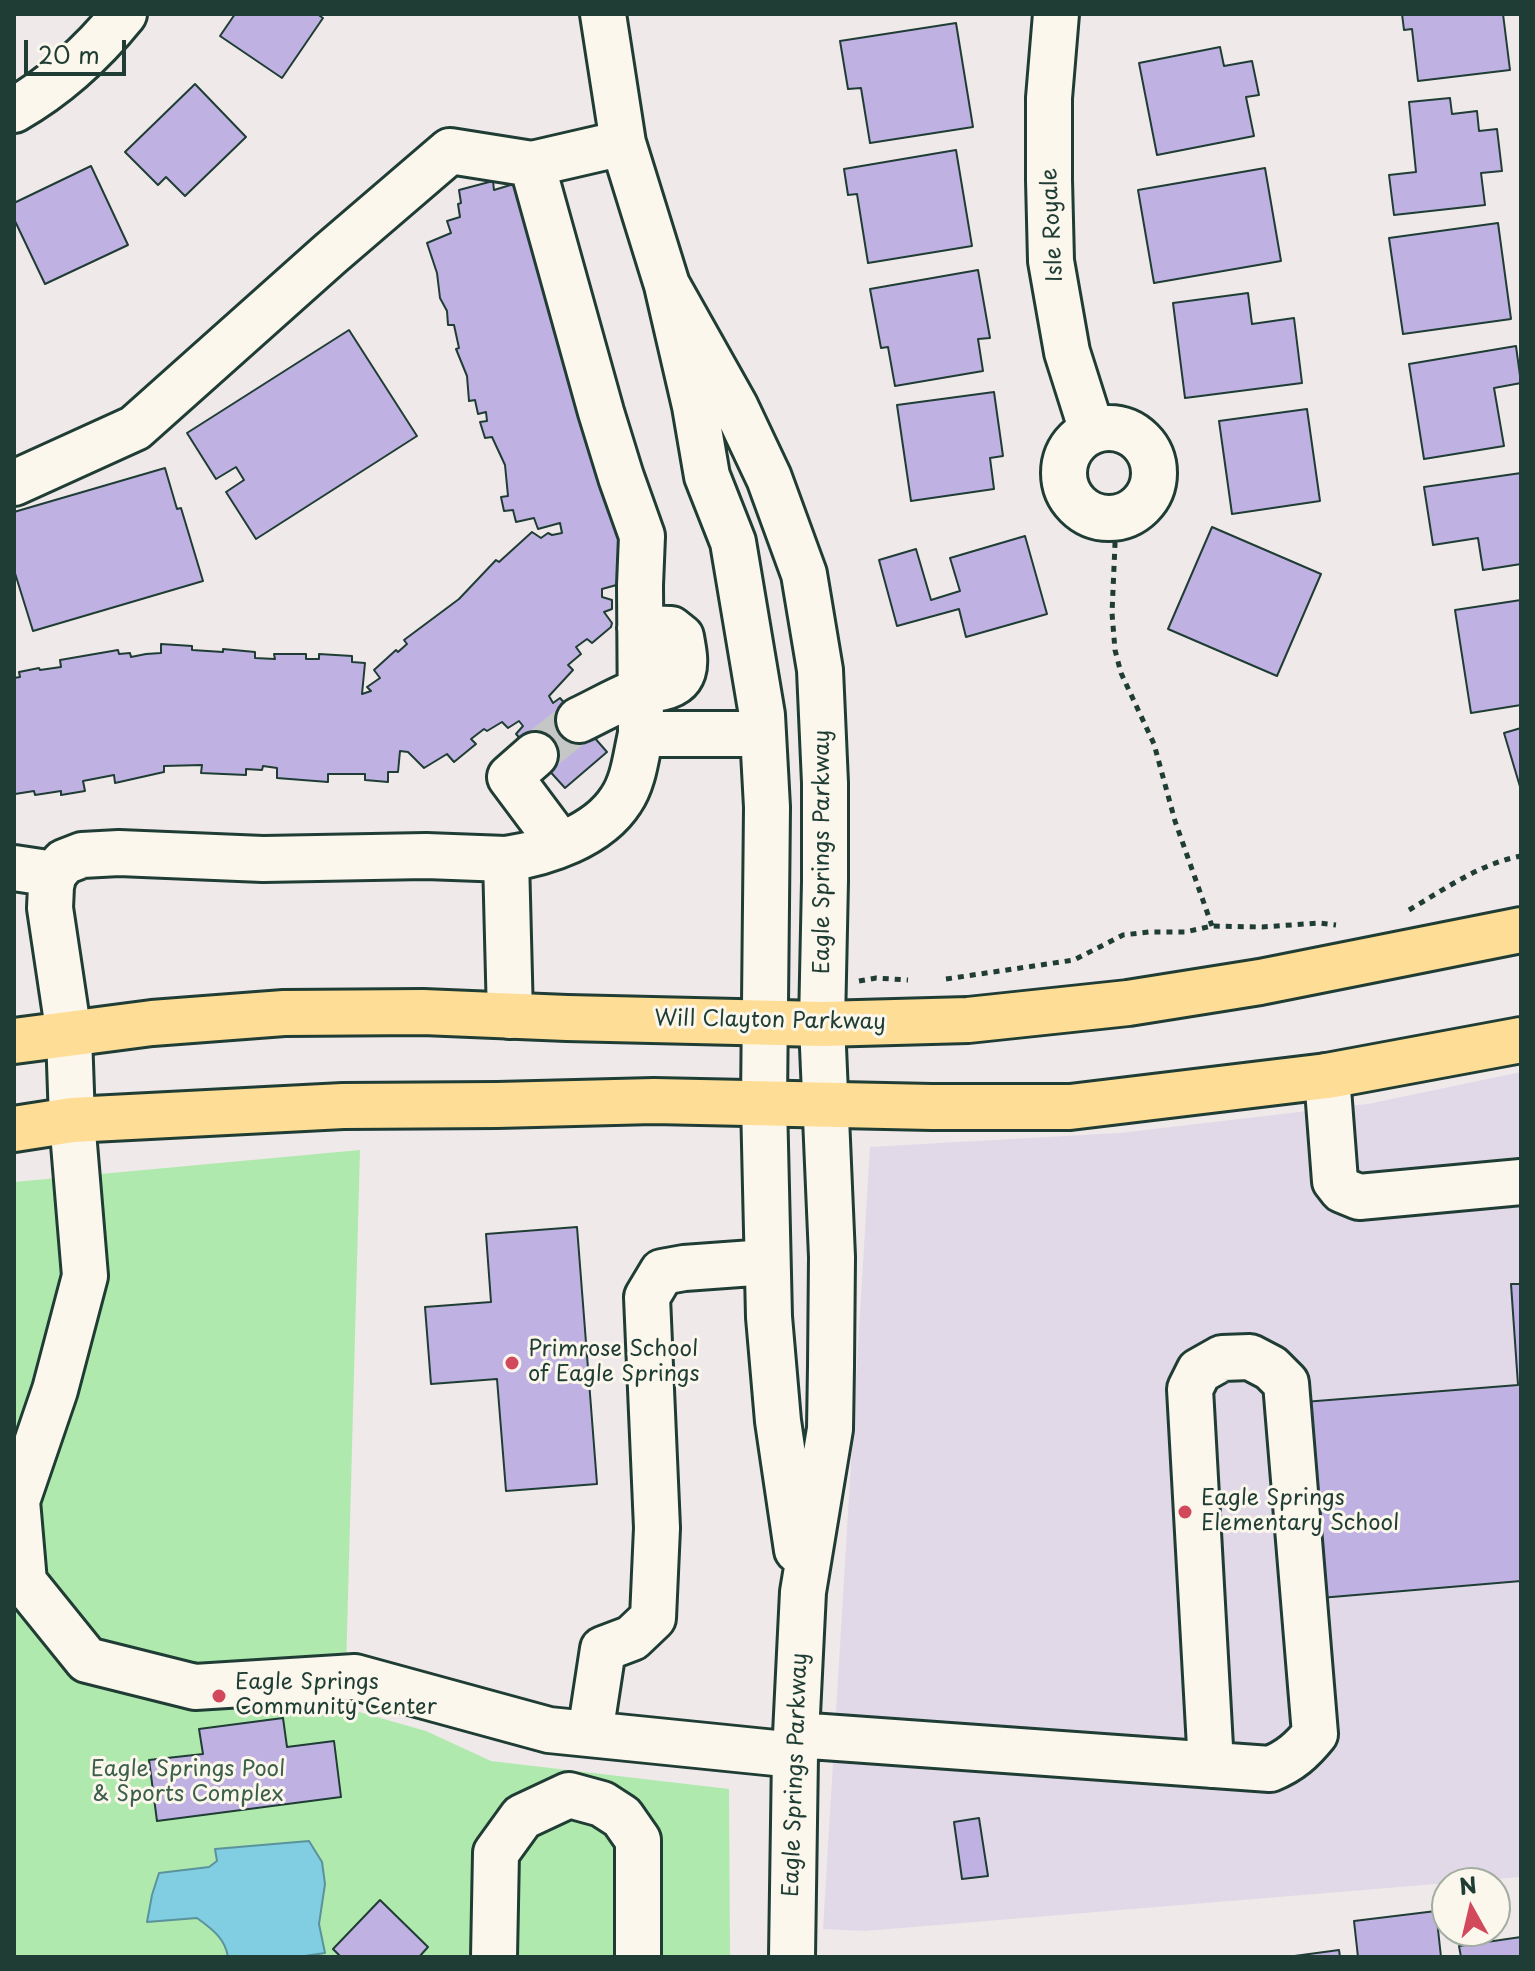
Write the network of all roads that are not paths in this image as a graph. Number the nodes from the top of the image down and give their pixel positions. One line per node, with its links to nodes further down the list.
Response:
1 (124, 14): 4 (street)
2 (603, 14): 5 (street, Eagle Springs Parkway)
3 (1056, 14): 8 (street, Isle Royale)
4 (14, 110)
5 (623, 143): 6 (street); 7 (street, Eagle Springs Parkway)
6 (532, 164): 9 (street); 10 (street)
7 (667, 285): 13 (street, Eagle Springs Parkway); 19 (street, Eagle Springs Parkway)
8 (1092, 431): 8 (street)
9 (14, 483)
10 (641, 690): 11 (street); 12 (street)
11 (579, 720)
12 (641, 734): 13 (street); 15 (street)
13 (763, 734): 21 (street, Eagle Springs Parkway)
14 (535, 755): 15 (street)
15 (560, 844): 16 (street)
16 (506, 859): 17 (street); 20 (street)
17 (34, 871): 22 (street)
18 (1521, 930): 19 (main road, Will Clayton Parkway)
19 (823, 1005): 21 (main road, Will Clayton Parkway); 27 (street, Eagle Springs Parkway)
20 (510, 1016): 21 (main road, Will Clayton Parkway); 22 (main road, Will Clayton Parkway)
21 (765, 1022): 26 (street, Eagle Springs Parkway)
22 (69, 1035): 24 (main road, Will Clayton Parkway); 28 (street)
23 (1521, 1040): 25 (main road)
24 (14, 1041)
25 (1327, 1076): 27 (main road); 30 (street)
26 (764, 1102): 27 (main road); 28 (main road); 31 (street, Eagle Springs Parkway)
27 (826, 1104): 32 (street, Eagle Springs Parkway)
28 (72, 1120): 29 (main road); 33 (street)
29 (14, 1129)
30 (1521, 1182)
31 (767, 1262): 32 (street, Eagle Springs Parkway); 33 (street)
32 (803, 1592): 34 (street, Eagle Springs Parkway)
33 (580, 1733): 34 (street); 36 (street)
34 (795, 1745): 35 (street); 39 (street, Eagle Springs Parkway)
35 (1211, 1765): 35 (street)
36 (569, 1795): 37 (street); 38 (street)
37 (494, 1957)
38 (638, 1957)
39 (792, 1957)

